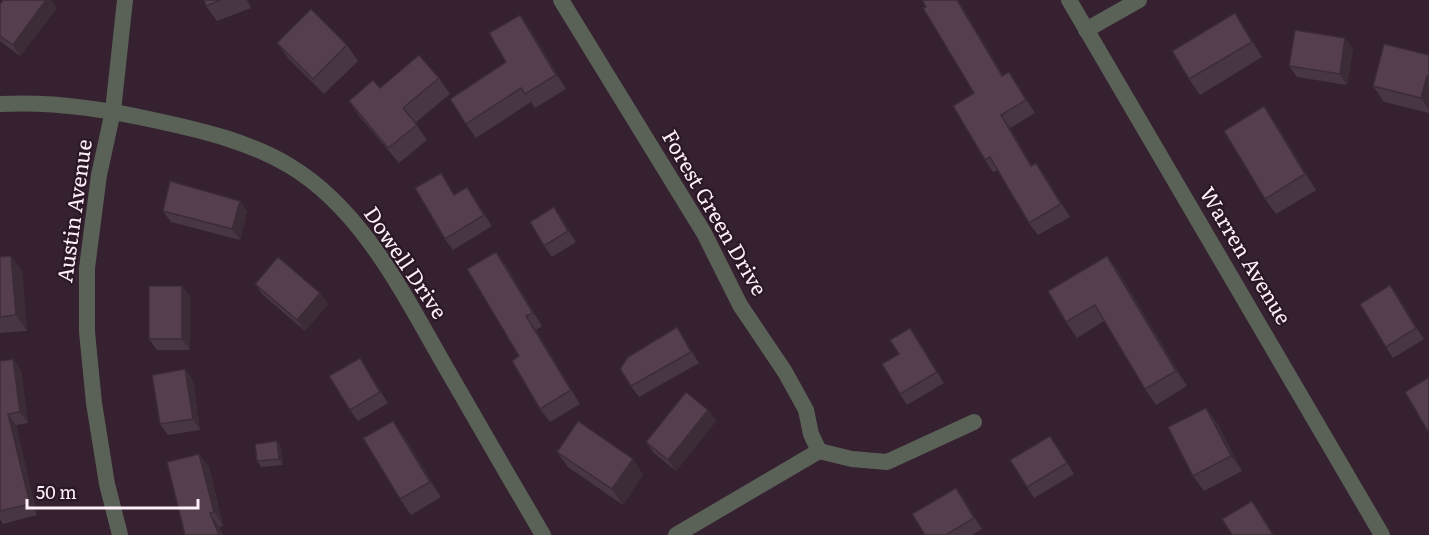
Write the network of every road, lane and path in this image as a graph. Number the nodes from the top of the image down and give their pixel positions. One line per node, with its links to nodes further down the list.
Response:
1 (125, 0): 7 (street, Austin Avenue)
2 (561, 0): 9 (street, Forest Green Drive)
3 (1069, 0): 5 (street, Warren Avenue)
4 (1139, 0): 5 (street)
5 (1086, 30): 13 (street, Warren Avenue)
6 (0, 104): 7 (street, Dowell Drive)
7 (113, 111): 10 (street, Austin Avenue); 11 (street, Dowell Drive)
8 (974, 422): 9 (street)
9 (819, 452): 12 (street)
10 (120, 535)
11 (543, 535)
12 (676, 535)
13 (1382, 535)

